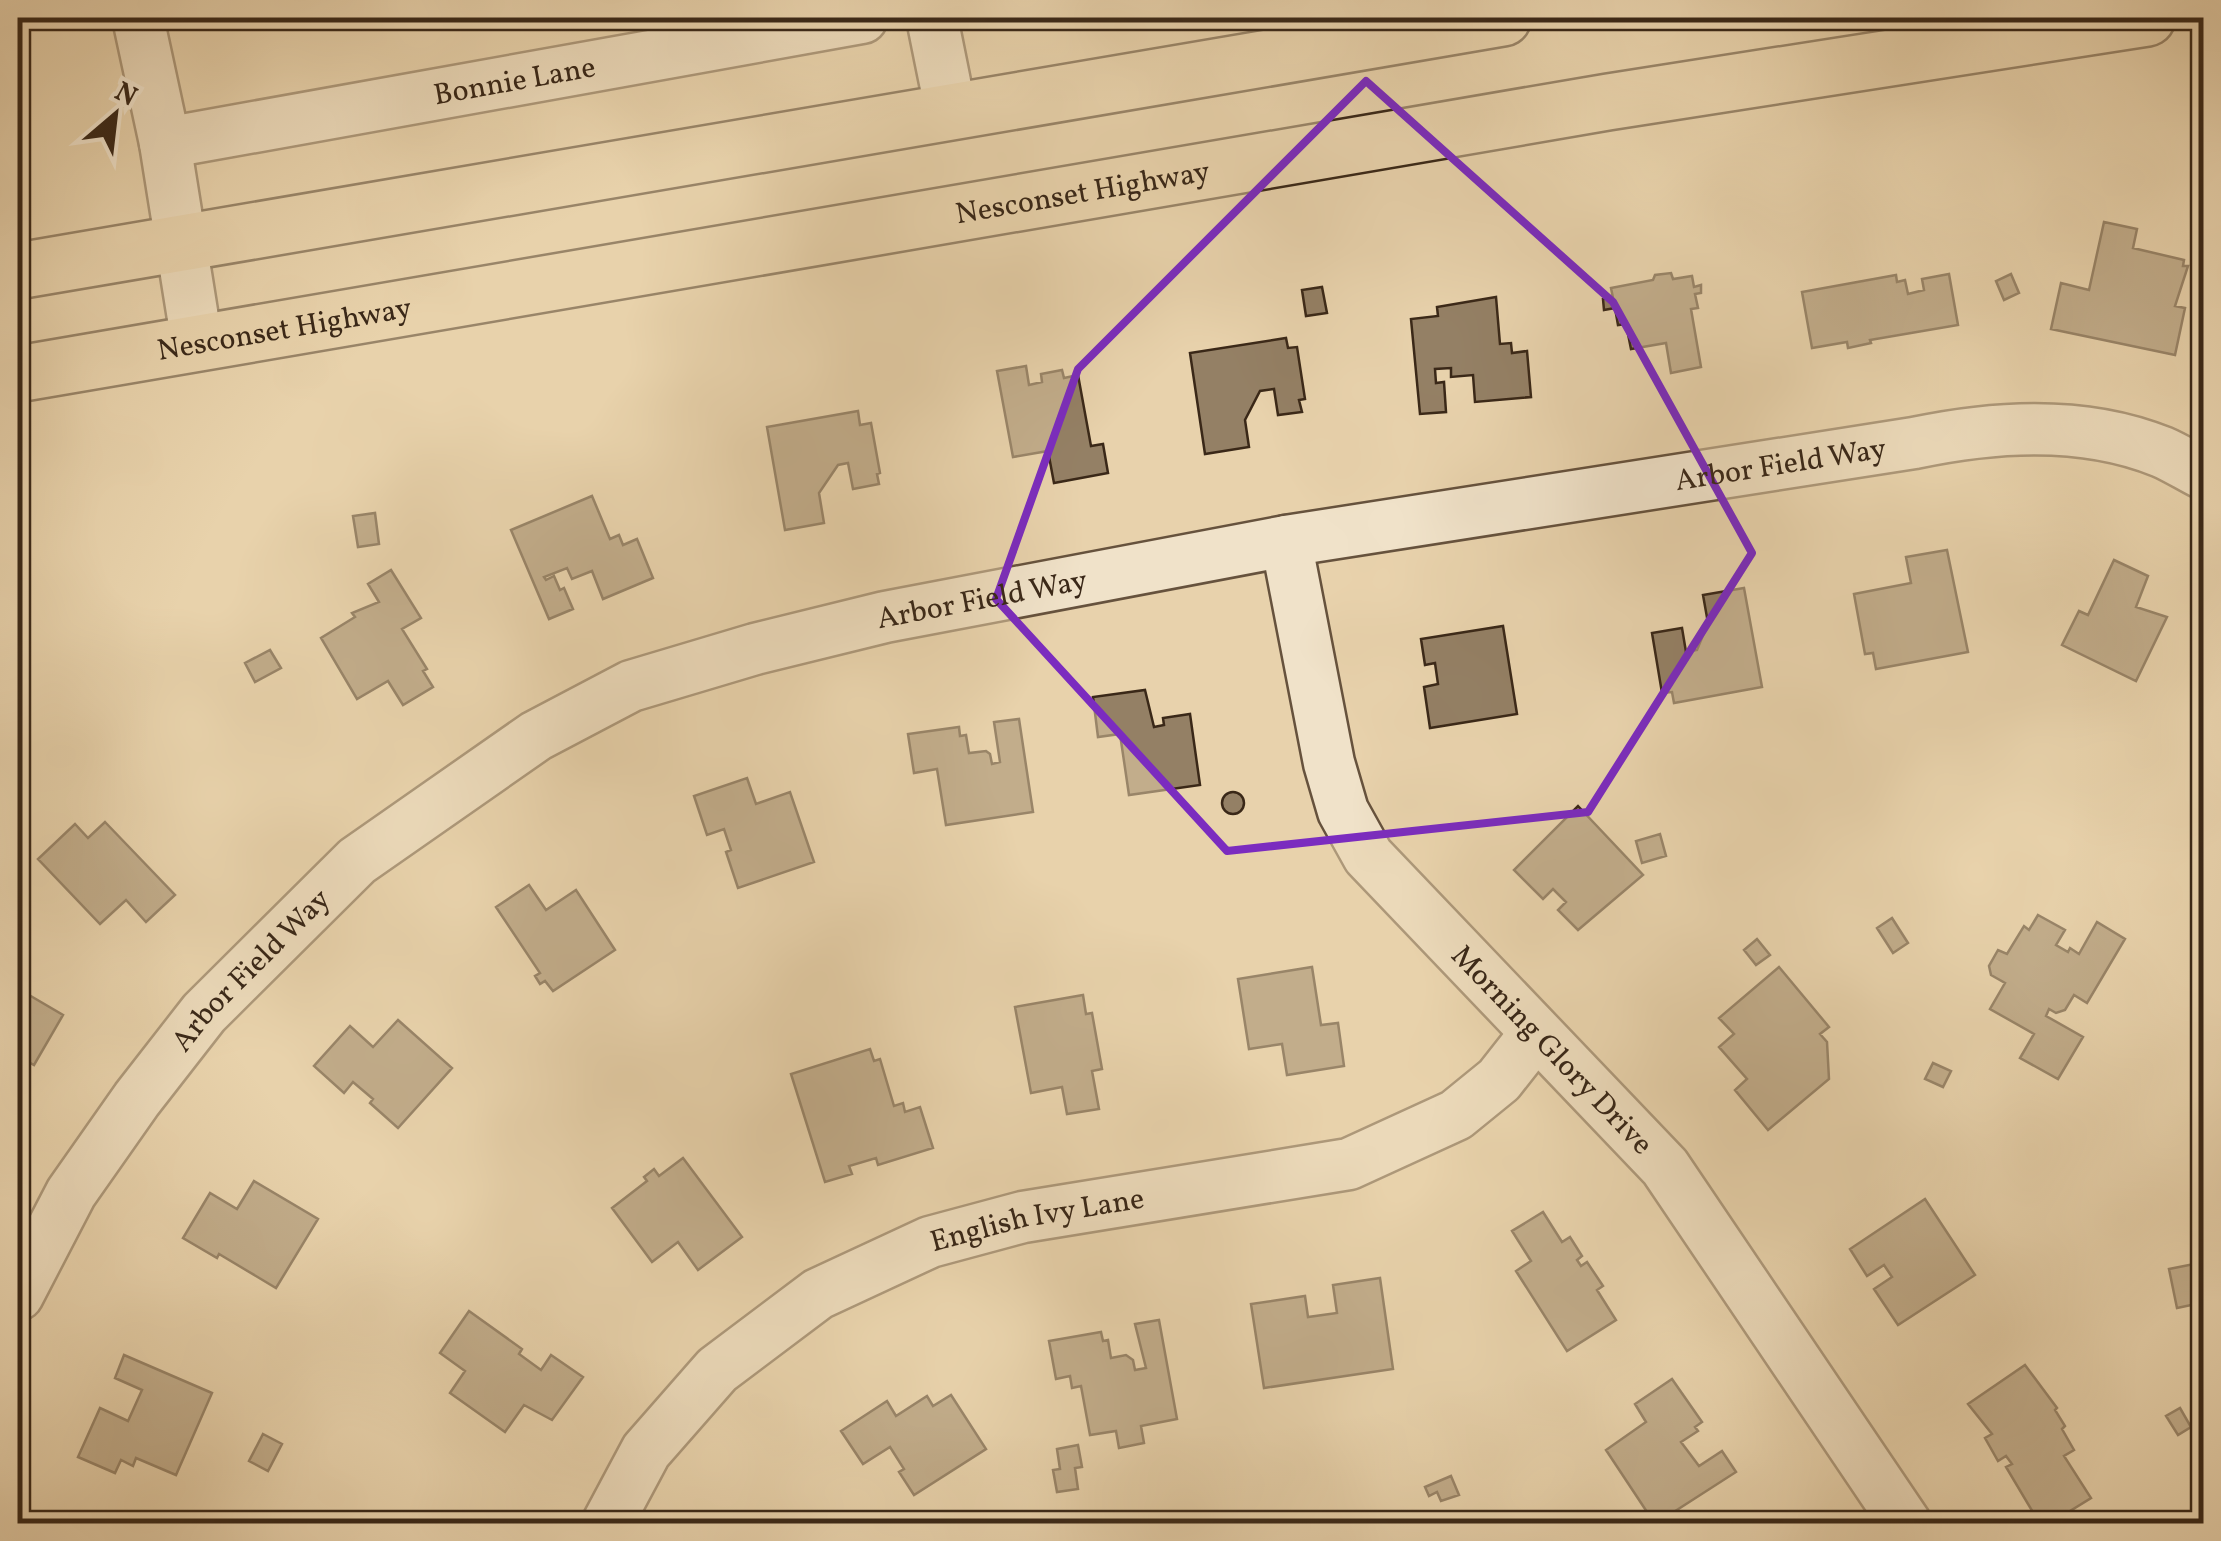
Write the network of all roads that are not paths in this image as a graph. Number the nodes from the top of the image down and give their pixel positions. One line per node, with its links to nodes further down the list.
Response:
1 (138, 18): 7 (street)
2 (862, 18): 7 (street, Bonnie Lane)
3 (932, 18): 6 (street)
4 (1503, 18): 6 (highway)
5 (2146, 18): 10 (highway, Nesconset Highway)
6 (951, 112): 8 (highway)
7 (165, 143): 8 (street)
8 (180, 243): 9 (highway); 10 (street)
9 (18, 271)
10 (198, 343): 11 (highway, Nesconset Highway)
11 (18, 374)
12 (2204, 474): 13 (street, Arbor Field Way)
13 (1286, 540): 14 (street, Morning Glory Drive); 15 (street, Arbor Field Way)
14 (1536, 1033): 16 (street, English Ivy Lane); 17 (street, Morning Glory Drive)
15 (18, 1295)
16 (607, 1524)
17 (1906, 1524)

